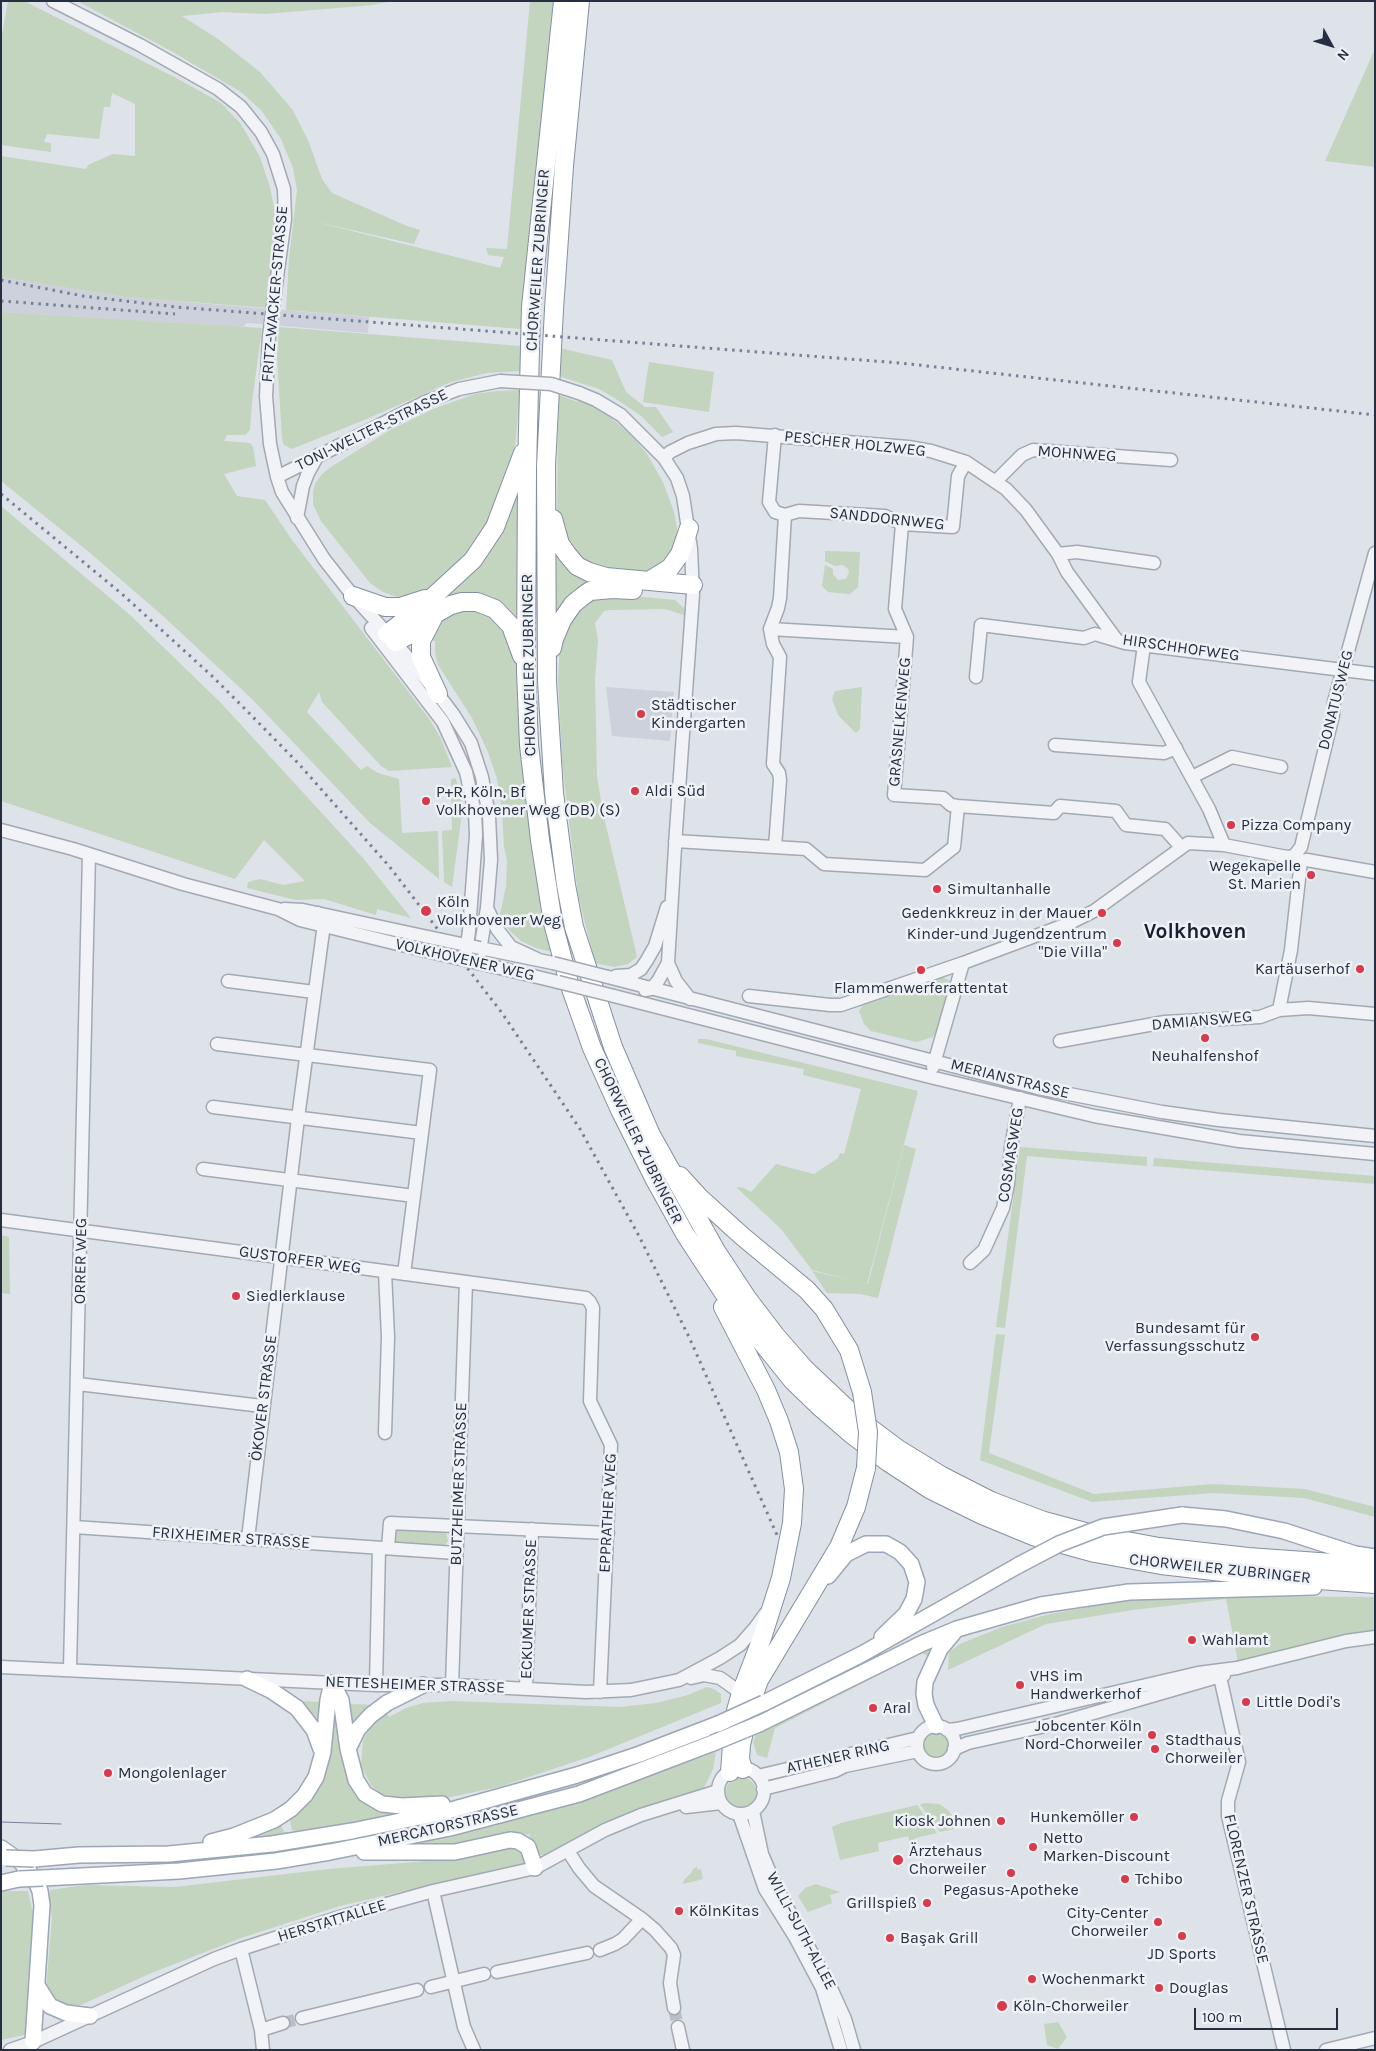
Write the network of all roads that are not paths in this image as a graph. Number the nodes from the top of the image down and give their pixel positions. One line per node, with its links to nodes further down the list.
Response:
1 (53, 1): 11 (street, FRITZ-WACKER-STRASSE)
2 (563, 1): 5 (highway, CHORWEILER ZUBRINGER)
3 (580, 1): 10 (highway, CHORWEILER ZUBRINGER)
4 (775, 436): 7 (street, PESCHER HOLZWEG); 9 (street, PESCHER HOLZWEG); 13 (street)
5 (528, 439): 22 (highway); 31 (highway, CHORWEILER ZUBRINGER)
6 (318, 456): 7 (street, TONI-WELTER-STRASSE, bridge); 11 (street, TONI-WELTER-STRASSE); 14 (street)
7 (664, 458): 16 (street, TONI-WELTER-STRASSE)
8 (1171, 460): 12 (street, MOHNWEG)
9 (966, 462): 12 (street, PESCHER HOLZWEG); 15 (street, SANDDORNWEG)
10 (546, 466): 20 (highway); 34 (highway, CHORWEILER ZUBRINGER)
11 (277, 477): 14 (street, FRITZ-WACKER-STRASSE)
12 (996, 482): 18 (street, PESCHER HOLZWEG)
13 (785, 516): 15 (street, SANDDORNWEG); 25 (street)
14 (297, 518): 23 (street, FRITZ-WACKER-STRASSE)
15 (902, 524): 26 (street, GRASNELKENWEG)
16 (689, 528): 20 (highway); 21 (street, TONI-WELTER-STRASSE)
17 (1375, 553): 30 (street, DONATUSWEG)
18 (1058, 554): 19 (street); 27 (street, PESCHER HOLZWEG)
19 (1154, 562)
20 (649, 580): 21 (highway)
21 (693, 589): 34 (highway); 42 (street, TONI-WELTER-STRASSE)
22 (437, 594): 23 (highway); 28 (highway)
23 (353, 596): 28 (street, FRITZ-WACKER-STRASSE)
24 (435, 614): 28 (highway); 31 (highway); 35 (highway)
25 (770, 630): 26 (street); 44 (street)
26 (907, 637): 40 (street, GRASNELKENWEG)
27 (1116, 639): 29 (street, HIRSCHHOFWEG); 33 (street, HIRSCHHOFWEG)
28 (388, 642): 35 (street, FRITZ-WACKER-STRASSE); 51 (street, FRITZ-WACKER-STRASSE, bridge)
29 (1144, 645): 30 (street, HIRSCHHOFWEG); 37 (street)
30 (1343, 669): 32 (street, HIRSCHHOFWEG); 43 (street, DONATUSWEG)
31 (526, 670): 87 (highway, CHORWEILER ZUBRINGER)
32 (1375, 674)
33 (976, 677)
34 (547, 681): 79 (highway, CHORWEILER ZUBRINGER)
35 (438, 694): 49 (street, FRITZ-WACKER-STRASSE)
36 (1055, 745): 37 (street)
37 (1176, 748): 39 (street)
38 (1281, 767): 39 (street)
39 (1192, 777): 43 (street)
40 (958, 806): 44 (street); 45 (street, GRASNELKENWEG)
41 (1, 830): 46 (street, VOLKHOVENER WEG)
42 (675, 841): 44 (street); 48 (street, TONI-WELTER-STRASSE)
43 (1224, 845): 45 (street)
44 (775, 846)
45 (1181, 847): 58 (street)
46 (89, 854): 50 (street, VOLKHOVENER WEG); 86 (street, ORRER WEG)
47 (1375, 872): 68 (street)
48 (672, 890): 53 (street, TONI-WELTER-STRASSE); 57 (street, TONI-WELTER-STRASSE)
49 (487, 908): 52 (street, FRITZ-WACKER-STRASSE); 54 (street)
50 (321, 919): 51 (street, VOLKHOVENER WEG, bridge); 55 (street, VOLKHOVENER WEG, bridge); 62 (street, ÖKOVER STRASSE)
51 (467, 945): 52 (street, VOLKHOVENER WEG, bridge); 55 (street, FRITZ-WACKER-STRASSE, bridge)
52 (485, 945): 54 (street, VOLKHOVENER WEG); 56 (street, FRITZ-WACKER-STRASSE)
53 (655, 946): 59 (street, TONI-WELTER-STRASSE); 61 (street, TONI-WELTER-STRASSE)
54 (537, 959): 59 (street, VOLKHOVENER WEG, bridge)
55 (464, 960): 56 (street, VOLKHOVENER WEG, bridge)
56 (478, 963): 63 (street, VOLKHOVENER WEG, bridge)
57 (668, 963): 61 (street); 65 (street)
58 (964, 964): 64 (street); 73 (street)
59 (608, 977): 61 (street, VOLKHOVENER WEG)
60 (228, 981): 62 (street)
61 (651, 989): 63 (street); 65 (street, MERIANSTRASSE); 67 (street)
62 (314, 992): 72 (street, ÖKOVER STRASSE)
63 (614, 996): 66 (street, VOLKHOVENER WEG)
64 (749, 996)
65 (690, 999): 73 (street, MERIANSTRASSE)
66 (654, 1006): 67 (street, MERIANSTRASSE)
67 (669, 1010): 74 (street, MERIANSTRASSE)
68 (1279, 1010): 69 (street, DAMIANSWEG); 70 (street, DAMIANSWEG)
69 (1375, 1014)
70 (1060, 1041)
71 (217, 1044): 72 (street)
72 (306, 1054): 77 (street, ÖKOVER STRASSE); 78 (street)
73 (935, 1061): 74 (street); 80 (street, MERIANSTRASSE)
74 (930, 1076): 75 (street, MERIANSTRASSE)
75 (1020, 1098): 81 (street, MERIANSTRASSE); 89 (street, COSMASWEG)
76 (213, 1107): 77 (street)
77 (298, 1118): 78 (street); 83 (street, ÖKOVER STRASSE)
78 (422, 1133): 84 (street)
79 (651, 1135): 105 (highway, CHORWEILER ZUBRINGER); 108 (highway, bridge)
80 (1375, 1136)
81 (1375, 1154)
82 (202, 1169): 83 (street)
83 (291, 1180): 84 (street); 88 (street, ÖKOVER STRASSE)
84 (414, 1196): 91 (street)
85 (1, 1220): 86 (street, GUSTORFER WEG)
86 (82, 1230): 88 (street, GUSTORFER WEG); 94 (street, ORRER WEG)
87 (694, 1249): 106 (highway); 107 (highway, CHORWEILER ZUBRINGER)
88 (281, 1258): 90 (street, GUSTORFER WEG); 95 (street, ÖKOVER STRASSE)
89 (970, 1263)
90 (385, 1272): 91 (street, GUSTORFER WEG); 96 (street)
91 (404, 1274): 92 (street, GUSTORFER WEG)
92 (466, 1282): 93 (street, GUSTORFER WEG); 97 (street, BUTZHEIMER STRASSE)
93 (593, 1308): 100 (street, EPPRATHER WEG)
94 (78, 1384): 95 (street); 98 (street, ORRER WEG)
95 (262, 1406): 101 (street, ÖKOVER STRASSE)
96 (385, 1433)
97 (457, 1526): 99 (street); 102 (street); 103 (street, BUTZHEIMER STRASSE)
98 (74, 1527): 101 (street, FRIXHEIMER STRASSE); 113 (street, ORRER WEG)
99 (532, 1529): 100 (street); 121 (street, ECKUMER STRASSE)
100 (608, 1533): 123 (street, EPPRATHER WEG)
101 (248, 1539): 102 (street, FRIXHEIMER STRASSE)
102 (384, 1548): 103 (street, FRIXHEIMER STRASSE); 118 (street)
103 (456, 1553): 120 (street, BUTZHEIMER STRASSE)
104 (1375, 1557): 111 (main road, bridge)
105 (1375, 1566)
106 (781, 1578): 116 (street, NETTESHEIMER STRASSE); 124 (highway)
107 (1375, 1585): 109 (main road, MERCATORSTRASSE)
108 (792, 1622): 111 (main road); 132 (highway)
109 (957, 1629): 127 (main road); 139 (main road, MERCATORSTRASSE, bridge)
110 (1375, 1637): 114 (street, ATHENER RING)
111 (862, 1654): 133 (main road, MERCATORSTRASSE, bridge)
112 (1, 1667): 113 (street, NETTESHEIMER STRASSE)
113 (70, 1669): 115 (street, NETTESHEIMER STRASSE)
114 (1217, 1674): 122 (street, ATHENER RING); 171 (street, FLORENZER STRASSE)
115 (247, 1679): 117 (street, NETTESHEIMER STRASSE); 131 (main road)
116 (679, 1680): 123 (street, NETTESHEIMER STRASSE); 124 (street)
117 (332, 1683): 118 (street, NETTESHEIMER STRASSE); 129 (main road); 131 (main road)
118 (376, 1685): 119 (street, NETTESHEIMER STRASSE)
119 (424, 1685): 120 (street, NETTESHEIMER STRASSE); 129 (main road)
120 (452, 1685): 121 (street, NETTESHEIMER STRASSE)
121 (526, 1688): 123 (street, NETTESHEIMER STRASSE)
122 (1154, 1690): 125 (street, ATHENER RING); 126 (street, ATHENER RING)
123 (600, 1692)
124 (741, 1693): 132 (highway)
125 (1051, 1707): 126 (street); 127 (street, ATHENER RING)
126 (1053, 1724): 130 (street, ATHENER RING)
127 (942, 1728): 128 (street, ATHENER RING); 130 (street)
128 (918, 1744): 130 (street, ATHENER RING); 132 (street, ATHENER RING); 134 (street, ATHENER RING)
129 (348, 1749): 133 (main road)
130 (954, 1749)
131 (323, 1752): 140 (main road)
132 (744, 1772): 134 (street); 135 (street)
133 (544, 1785): 140 (main road, MERCATORSTRASSE)
134 (764, 1789): 136 (street)
135 (720, 1797): 137 (street); 138 (street, HERSTATTALLEE)
136 (752, 1811): 137 (street); 170 (street, WILLI-SUTH-ALLEE)
137 (739, 1814): 169 (street, WILLI-SUTH-ALLEE)
138 (568, 1851): 142 (street, HERSTATTALLEE); 147 (street)
139 (330, 1852): 142 (main road); 144 (main road, MERCATORSTRASSE, bridge)
140 (169, 1854): 141 (main road, MERCATORSTRASSE, bridge)
141 (3, 1855): 154 (main road)
142 (535, 1868): 146 (street, HERSTATTALLEE)
143 (1, 1878): 144 (main road, MERCATORSTRASSE)
144 (19, 1878): 145 (main road)
145 (1, 1883)
146 (434, 1891): 148 (street, HERSTATTALLEE); 153 (street)
147 (642, 1919): 149 (street); 157 (street)
148 (241, 1949): 158 (street, HERSTATTALLEE); 162 (street)
149 (600, 1950)
150 (587, 1953): 151 (street)
151 (498, 1972)
152 (484, 1974): 153 (street)
153 (454, 1981): 155 (street); 167 (street)
154 (38, 1987): 158 (main road); 164 (main road)
155 (431, 1987)
156 (417, 1990): 159 (street)
157 (674, 2008)
158 (90, 2016): 164 (street, HERSTATTALLEE)
159 (302, 2018)
160 (284, 2023): 162 (street)
161 (678, 2027): 168 (street)
162 (261, 2030): 166 (street)
163 (1375, 2038): 172 (street)
164 (33, 2046): 165 (street, HERSTATTALLEE)
165 (10, 2050)
166 (263, 2050)
167 (474, 2050)
168 (683, 2050)
169 (841, 2050)
170 (854, 2050)
171 (1284, 2050)
172 (1326, 2050)

